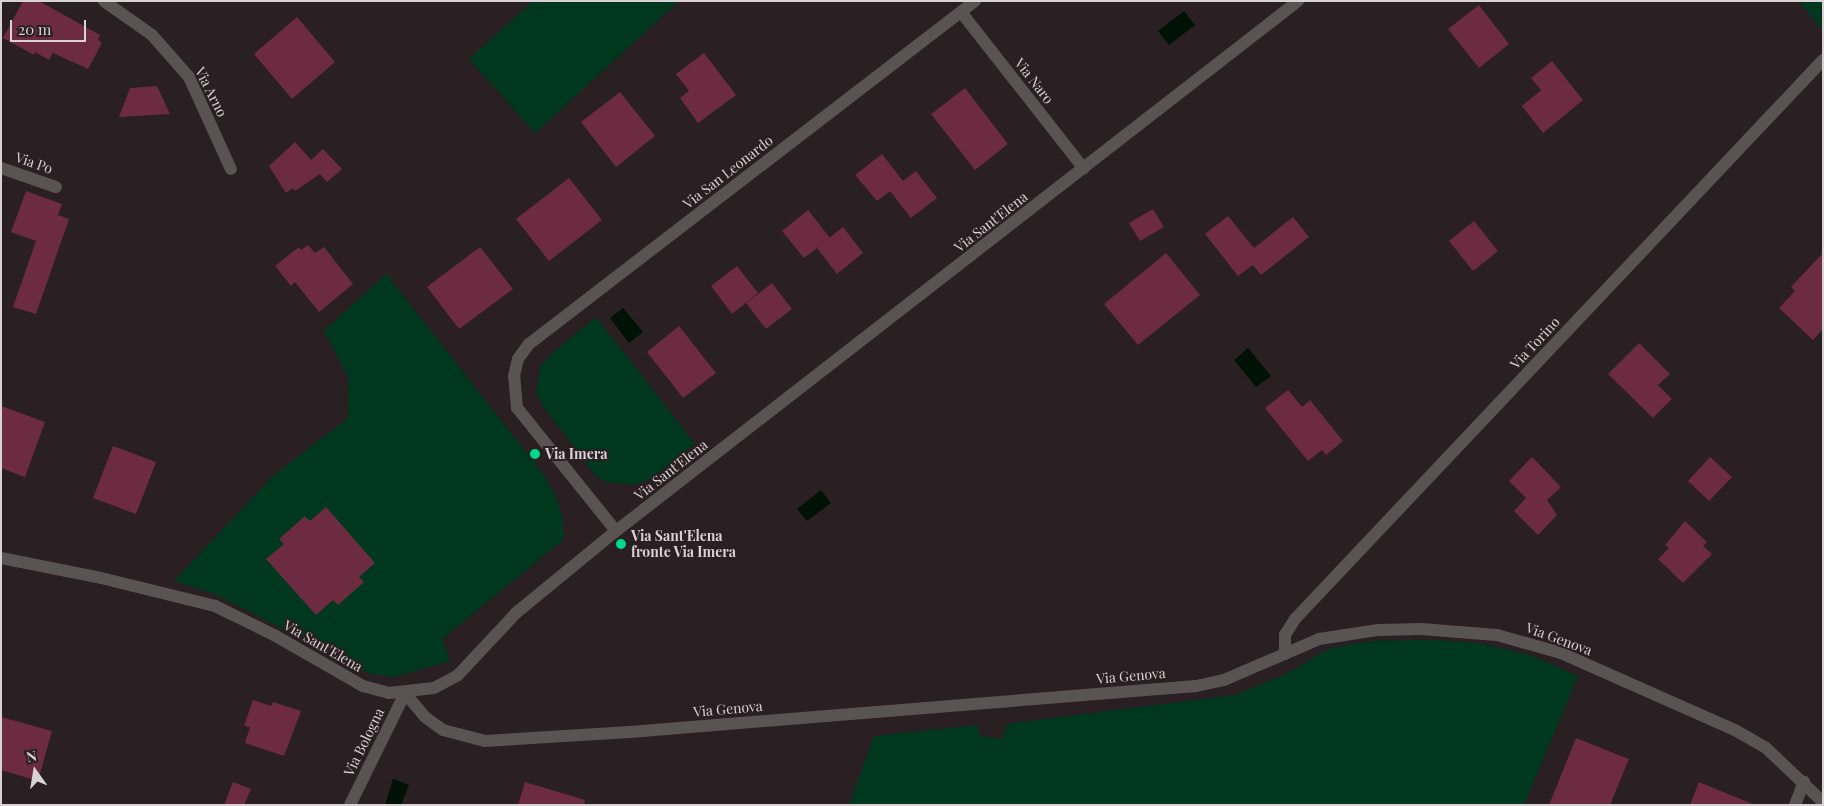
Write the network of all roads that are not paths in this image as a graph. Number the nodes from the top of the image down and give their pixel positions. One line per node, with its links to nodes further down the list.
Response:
1 (104, 1): 7 (street, Via Arno)
2 (975, 1): 4 (street, Via San Leonardo)
3 (1298, 1): 8 (street, Via Sant'Elena)
4 (961, 12): 8 (street, Via Naro); 10 (street, Via San Leonardo)
5 (1823, 60): 12 (street, Via Torino)
6 (1, 168): 9 (street, Via Po)
7 (231, 169)
8 (1084, 169): 10 (street, Via Sant'Elena)
9 (56, 187)
10 (616, 531): 13 (street, Via Sant'Elena)
11 (1, 558): 13 (street, Via Sant'Elena)
12 (1285, 654): 13 (street, Via Genova); 14 (street, Via Genova)
13 (406, 693): 16 (street, Via Bologna)
14 (1804, 782): 15 (street, Via Genova); 17 (street)
15 (1823, 802)
16 (350, 805)
17 (1795, 805)

